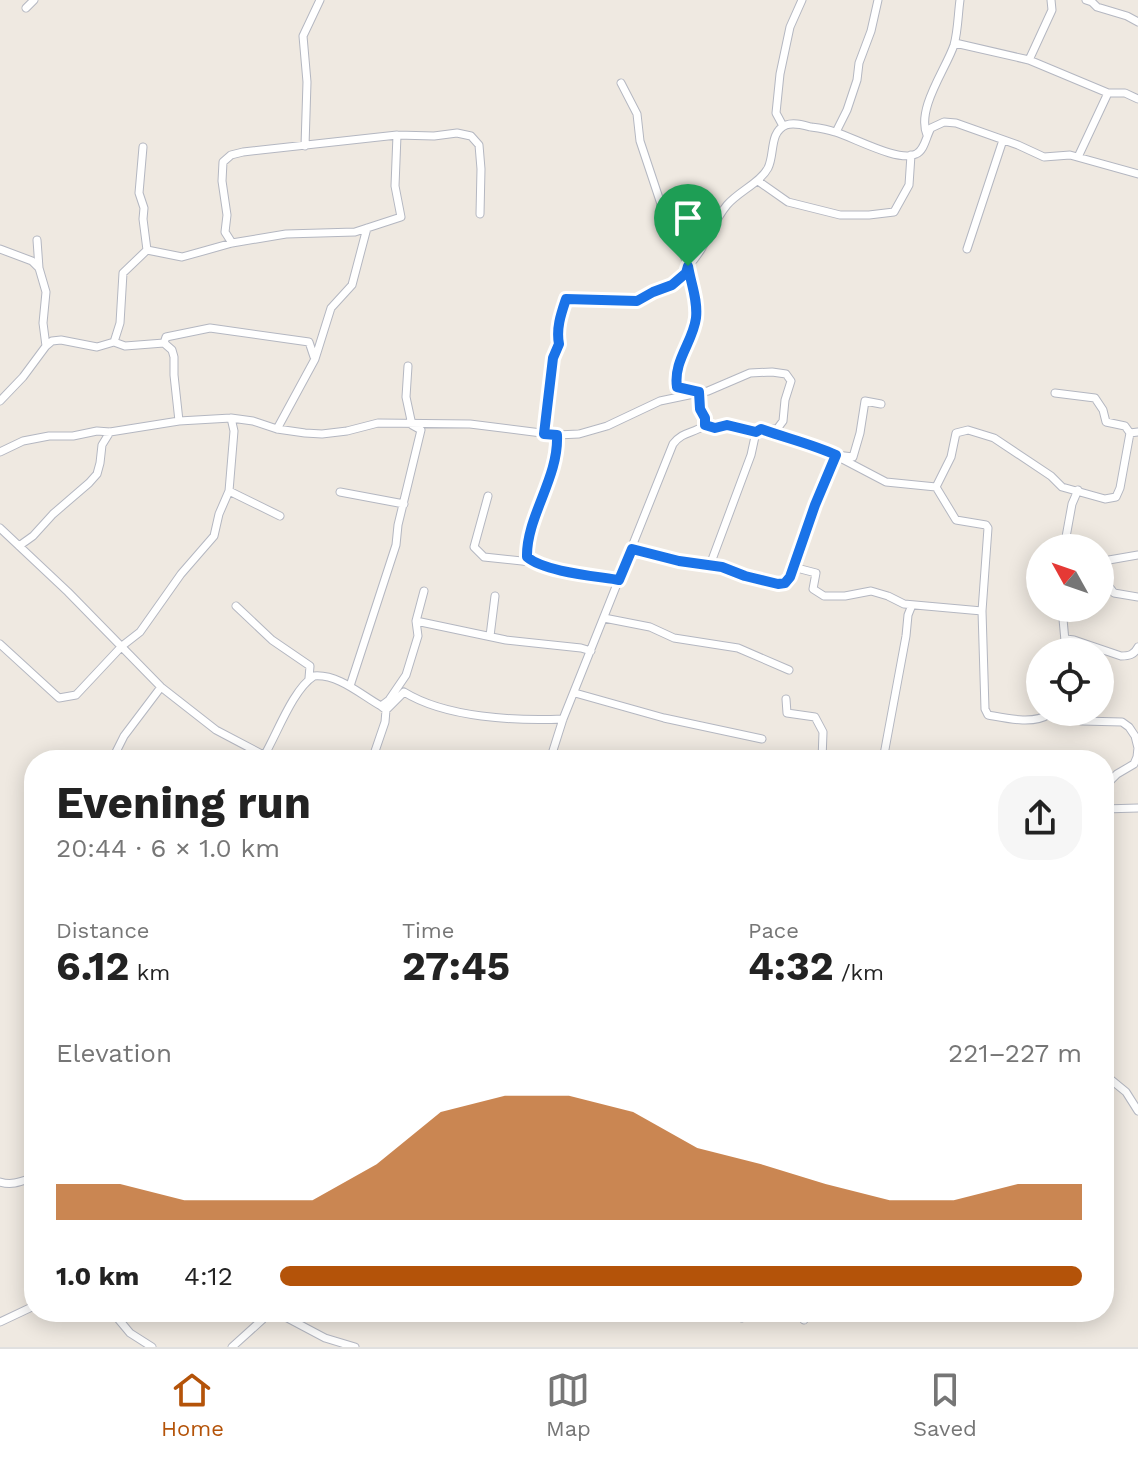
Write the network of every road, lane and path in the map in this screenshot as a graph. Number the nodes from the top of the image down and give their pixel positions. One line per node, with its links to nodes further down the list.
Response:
1 (34, 0): 8 (street)
2 (320, 0): 20 (street)
3 (802, 0): 15 (street)
4 (878, 0): 16 (street)
5 (960, 0): 10 (street)
6 (1051, 0): 11 (street)
7 (1086, 0): 9 (street)
8 (26, 8)
9 (1138, 22)
10 (955, 43): 11 (street); 18 (street)
11 (1029, 60): 13 (street)
12 (621, 83): 33 (street)
13 (1108, 93): 14 (street); 23 (street)
14 (1138, 99)
15 (783, 126): 16 (street); 25 (street)
16 (836, 132): 22 (street)
17 (397, 135): 20 (street); 26 (street); 27 (street)
18 (927, 135): 19 (street); 22 (street)
19 (1003, 140): 23 (street); 31 (street)
20 (305, 146): 29 (street)
21 (143, 147): 32 (street)
22 (911, 155): 25 (street)
23 (1078, 157): 24 (street)
24 (1138, 174)
25 (758, 181): 33 (street)
26 (480, 214)
27 (367, 228): 29 (street); 38 (street)
28 (37, 240): 34 (street)
29 (232, 243): 32 (street)
30 (0, 249): 34 (street)
31 (967, 249)
32 (147, 250): 35 (street)
33 (688, 266): 40 (street); 52 (street)
34 (39, 268): 37 (street)
35 (114, 342): 36 (street); 37 (street)
36 (164, 343): 38 (street); 45 (street)
37 (46, 346): 42 (street)
38 (315, 359): 48 (street)
39 (408, 366): 46 (street)
40 (699, 392): 47 (street); 49 (street); 53 (street)
41 (1055, 393): 51 (street)
42 (0, 401)
43 (881, 404): 55 (street)
44 (231, 418): 45 (street); 48 (street); 58 (street)
45 (179, 421): 50 (street)
46 (412, 425): 48 (street); 52 (street); 61 (street)
47 (705, 425): 49 (street); 66 (street)
48 (277, 429)
49 (759, 430): 55 (street); 69 (street)
50 (110, 432): 54 (street); 65 (street)
51 (1134, 432): 57 (street)
52 (544, 434): 53 (street)
53 (557, 435): 68 (street)
54 (0, 452)
55 (836, 455): 56 (street); 70 (street)
56 (936, 487): 57 (street); 77 (street)
57 (1078, 490): 64 (street)
58 (229, 491): 62 (street); 82 (street)
59 (340, 492): 61 (street)
60 (488, 496): 68 (street)
61 (404, 504): 90 (street)
62 (280, 516)
63 (0, 528): 65 (street)
64 (1067, 534)
65 (19, 546): 82 (street)
66 (632, 549): 69 (street); 71 (street)
67 (1138, 555): 74 (street)
68 (533, 562): 71 (street)
69 (710, 565): 70 (street)
70 (793, 567): 75 (street)
71 (619, 580): 78 (street)
72 (424, 591): 79 (street)
73 (495, 596): 80 (street)
74 (1138, 597)
75 (912, 605): 77 (street); 107 (street)
76 (236, 606): 86 (street)
77 (982, 611): 96 (street)
78 (604, 618): 84 (street); 87 (street)
79 (416, 621): 80 (street); 94 (street)
80 (490, 636): 84 (street)
81 (0, 644): 82 (street)
82 (122, 646): 91 (street)
83 (1138, 647): 85 (street)
84 (591, 651): 92 (street)
85 (1114, 654)
86 (310, 666): 88 (street); 89 (street)
87 (789, 670)
88 (321, 675): 89 (street); 90 (street)
89 (309, 678): 103 (street)
90 (350, 686): 94 (street)
91 (161, 687): 101 (street); 102 (street)
92 (575, 693): 95 (street); 100 (street)
93 (786, 699): 106 (street)
94 (383, 708): 95 (street); 104 (street)
95 (563, 719): 105 (street)
96 (1026, 719)
97 (1114, 722): 99 (street)
98 (1138, 723): 99 (street)
99 (1129, 727): 108 (street)
100 (762, 739)
101 (117, 750)
102 (253, 750)
103 (267, 750)
104 (375, 750)
105 (553, 750)
106 (822, 750)
107 (885, 750)
108 (1114, 777)
109 (1138, 808): 110 (street)
110 (1114, 809)
111 (1114, 1082): 112 (street)
112 (1138, 1111)
113 (24, 1181): 114 (street)
114 (0, 1182)
115 (24, 1311): 116 (street)
116 (0, 1322)
117 (121, 1322): 120 (street)
118 (260, 1322): 121 (street)
119 (295, 1322): 122 (street)
120 (152, 1347)
121 (232, 1347)
122 (355, 1347)

